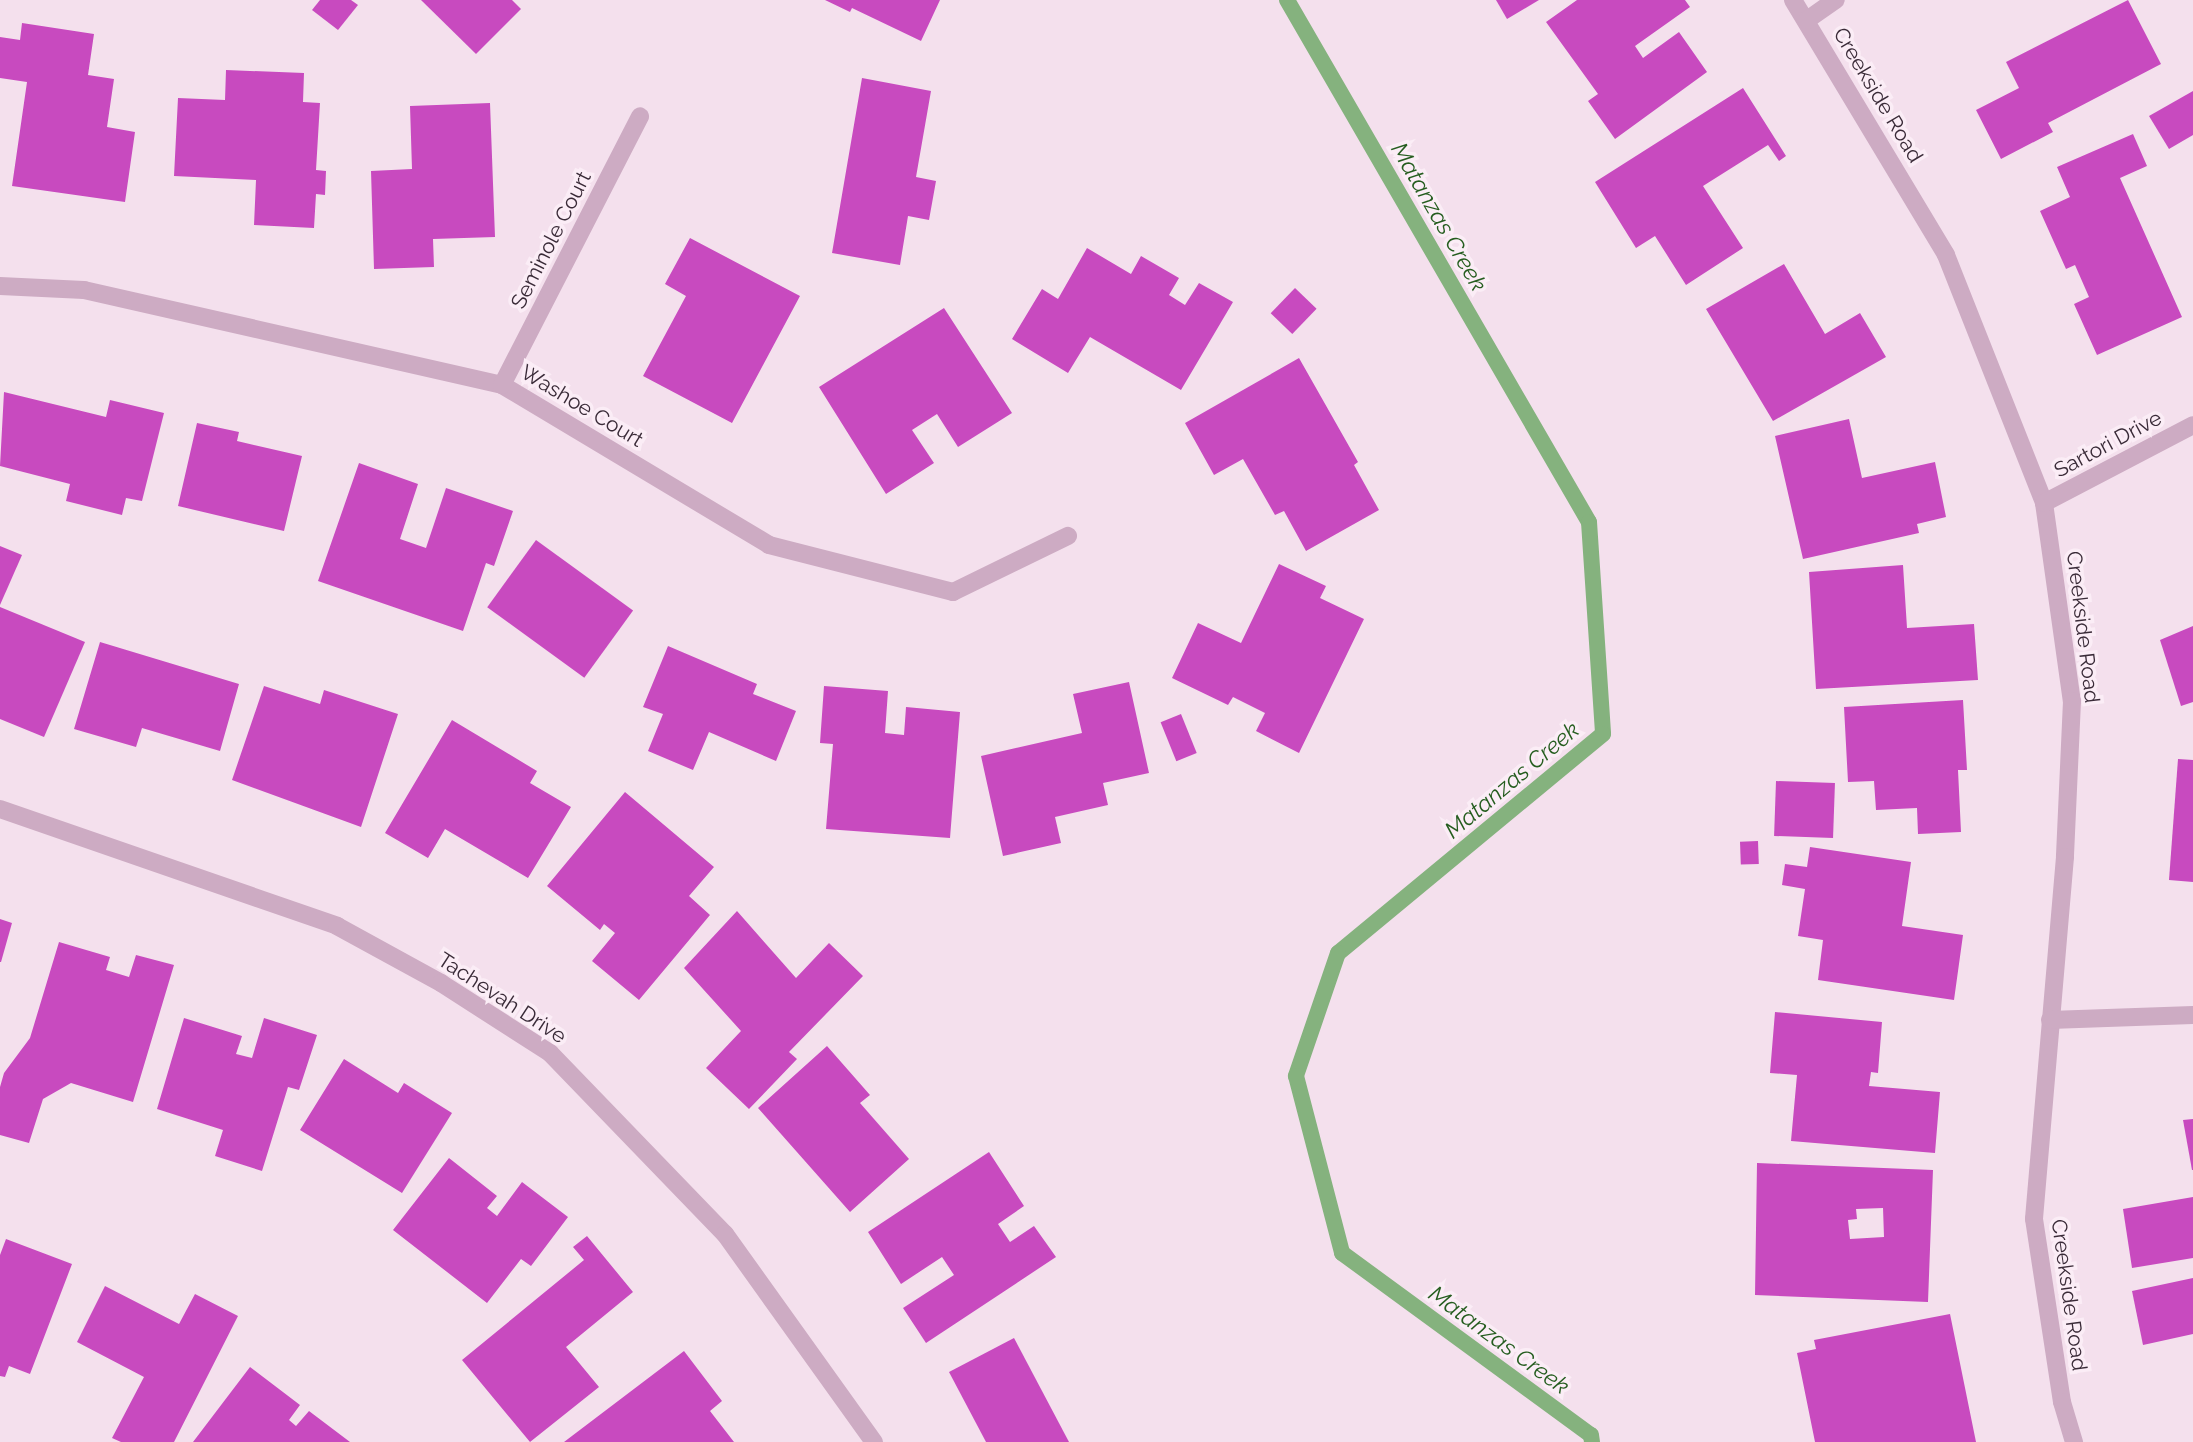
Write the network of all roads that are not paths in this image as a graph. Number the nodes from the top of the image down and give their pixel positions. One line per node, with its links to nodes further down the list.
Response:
1 (1793, 0): 3 (street, Creekside Road)
2 (1836, 0): 3 (street)
3 (1807, 20): 8 (street, Creekside Road)
4 (640, 116): 6 (street, Seminole Court)
5 (0, 286): 6 (street, Washoe Court)
6 (502, 385): 9 (street, Washoe Court)
7 (2193, 425): 8 (street, Sartori Drive)
8 (2044, 503): 12 (street, Creekside Road)
9 (1068, 536)
10 (0, 809): 13 (street, Tachevah Drive)
11 (2193, 1015): 12 (street)
12 (2050, 1020): 14 (street, Creekside Road)
13 (874, 1442)
14 (2074, 1442)

